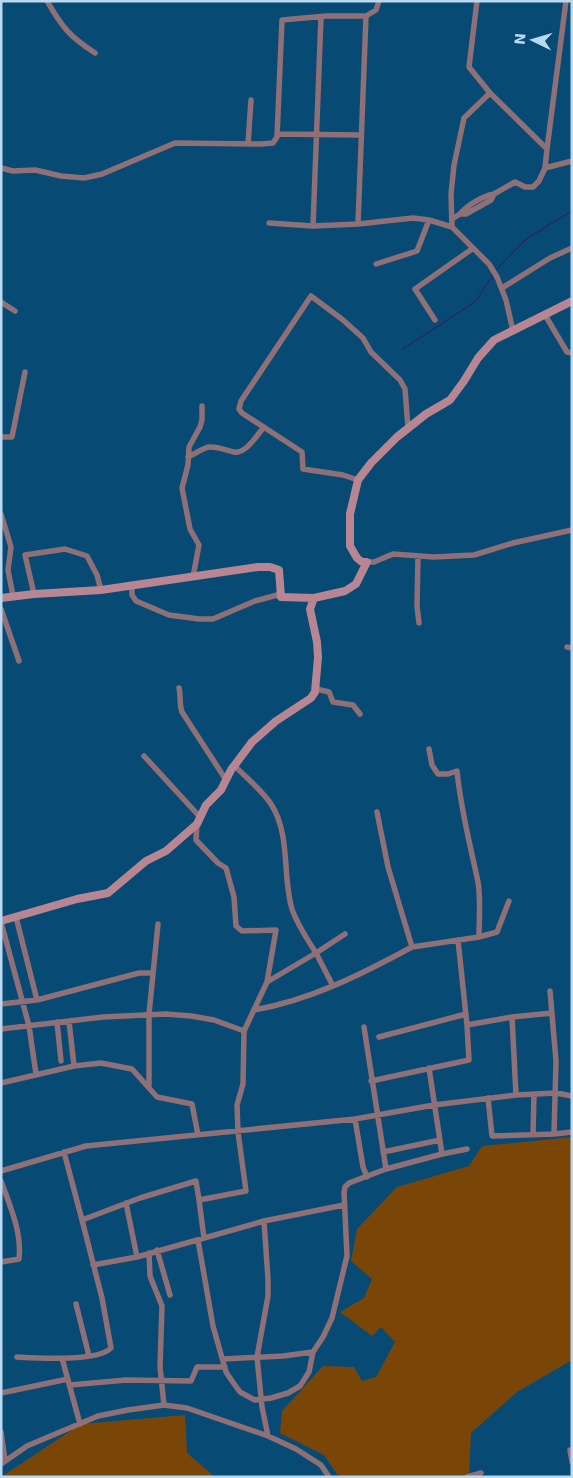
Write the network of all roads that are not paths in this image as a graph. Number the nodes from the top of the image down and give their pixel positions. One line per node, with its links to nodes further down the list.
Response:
1 (47, 1): 7 (street)
2 (379, 1): 5 (street)
3 (476, 1): 8 (street)
4 (566, 1): 14 (street)
5 (366, 16): 6 (street); 12 (street)
6 (321, 17): 10 (street); 11 (street)
7 (95, 53)
8 (490, 93): 14 (street); 18 (street)
9 (251, 100): 13 (street)
10 (277, 134): 11 (street); 13 (street)
11 (316, 134): 12 (street); 22 (street)
12 (361, 135): 21 (street)
13 (248, 144): 16 (street)
14 (547, 149): 17 (street)
15 (572, 161): 17 (street)
16 (1, 168)
17 (545, 168): 18 (street)
18 (452, 219): 23 (street)
19 (429, 220): 21 (street); 23 (street); 26 (street)
20 (269, 223): 22 (street)
21 (358, 224): 22 (street)
22 (312, 226)
23 (452, 227): 25 (street)
24 (572, 248): 27 (street)
25 (472, 249): 27 (street); 32 (street)
26 (376, 264)
27 (502, 288): 33 (street)
28 (572, 301): 31 (street)
29 (1, 302): 30 (street)
30 (15, 311)
31 (544, 315): 33 (street); 34 (street)
32 (435, 320)
33 (513, 331): 38 (street)
34 (572, 353)
35 (25, 372): 39 (street)
36 (202, 406): 40 (street)
37 (264, 427): 38 (street); 40 (street); 41 (street)
38 (408, 428): 41 (street)
39 (1, 437)
40 (188, 457): 46 (street)
41 (358, 480): 45 (street)
42 (1, 514): 51 (street)
43 (572, 530): 44 (street)
44 (418, 556): 45 (street); 55 (street)
45 (368, 562): 53 (street)
46 (193, 576): 47 (street); 50 (street)
47 (132, 586): 48 (street); 50 (street)
48 (101, 590): 49 (street); 49 (street)
49 (34, 594): 51 (street)
50 (281, 594): 53 (street)
51 (14, 596): 52 (street)
52 (1, 598)
53 (314, 598): 58 (street)
54 (1, 609): 56 (street)
55 (419, 623)
56 (19, 661)
57 (179, 688): 63 (street)
58 (316, 689): 59 (street); 62 (street)
59 (360, 714)
60 (429, 749): 71 (street)
61 (144, 756): 65 (street)
62 (234, 765): 63 (street); 74 (street)
63 (226, 780): 65 (street)
64 (377, 812): 73 (street)
65 (199, 820): 67 (street); 76 (street)
66 (509, 901): 71 (street)
67 (16, 917): 68 (street); 79 (street)
68 (1, 922): 80 (street)
69 (158, 924): 75 (street)
70 (346, 934): 74 (street)
71 (479, 937): 72 (street)
72 (458, 940): 73 (street); 85 (street)
73 (412, 946): 77 (street)
74 (316, 952): 76 (street); 77 (street)
75 (152, 973): 79 (street); 84 (street)
76 (268, 982): 82 (street)
77 (333, 986): 82 (street)
78 (550, 991): 83 (street)
79 (37, 1000): 80 (street)
80 (23, 1002): 81 (street); 90 (street)
81 (1, 1004)
82 (254, 1010): 93 (street)
83 (552, 1013): 86 (street); 104 (street)
84 (149, 1014): 87 (street); 93 (street); 101 (street)
85 (466, 1014): 89 (street); 94 (street)
86 (512, 1017): 89 (street); 102 (street)
87 (69, 1021): 88 (street); 96 (street)
88 (57, 1022): 90 (street); 95 (street)
89 (467, 1025): 97 (street)
90 (29, 1026): 92 (street); 98 (street)
91 (364, 1027): 99 (street)
92 (1, 1029)
93 (244, 1031): 110 (street)
94 (380, 1037)
95 (61, 1061)
96 (74, 1066): 98 (street); 101 (street)
97 (429, 1068): 99 (street); 107 (street)
98 (36, 1074): 100 (street)
99 (372, 1081): 108 (street)
100 (1, 1083)
101 (149, 1087): 113 (street)
102 (516, 1094): 103 (street); 106 (street)
103 (534, 1094): 104 (street); 114 (street)
104 (556, 1094): 105 (street); 112 (street)
105 (572, 1096)
106 (488, 1098): 107 (street); 114 (street)
107 (434, 1105): 108 (street); 115 (street)
108 (377, 1116): 109 (street); 118 (street)
109 (354, 1119): 110 (street); 122 (street)
110 (238, 1132): 113 (street); 124 (street)
111 (572, 1132): 112 (street)
112 (554, 1134): 114 (street)
113 (198, 1135): 117 (street)
114 (533, 1135)
115 (440, 1140): 118 (street); 119 (street)
116 (467, 1149): 119 (street)
117 (64, 1152): 121 (street); 127 (street)
118 (383, 1152): 120 (street)
119 (442, 1154): 120 (street)
120 (386, 1169): 122 (street)
121 (1, 1171)
122 (367, 1177): 126 (street)
123 (1, 1181): 133 (street)
124 (199, 1200): 125 (street); 129 (street)
125 (126, 1203): 127 (street); 132 (street)
126 (344, 1205): 128 (street); 137 (street)
127 (83, 1221): 134 (street)
128 (264, 1221): 129 (street); 140 (street)
129 (201, 1239): 130 (street); 142 (street)
130 (157, 1250): 131 (street); 135 (street)
131 (149, 1253): 132 (street); 144 (street)
132 (137, 1257): 134 (street)
133 (1, 1262)
134 (94, 1265): 138 (street)
135 (170, 1295)
136 (76, 1304): 138 (street)
137 (313, 1352): 140 (street); 147 (street)
138 (89, 1356): 141 (street)
139 (17, 1357): 141 (street)
140 (257, 1357): 142 (street); 147 (street)
141 (62, 1358): 145 (street)
142 (223, 1359): 143 (street)
143 (225, 1367): 144 (street); 147 (street)
144 (161, 1381): 145 (street); 148 (street)
145 (69, 1382): 146 (street); 149 (street)
146 (1, 1393)
147 (261, 1400): 151 (street)
148 (164, 1405): 149 (street); 151 (street)
149 (80, 1424): 154 (street)
150 (1, 1432): 154 (street)
151 (268, 1436): 156 (street)
152 (570, 1450): 153 (street)
153 (572, 1462)
154 (3, 1463)
155 (481, 1473): 157 (street)
156 (329, 1477)
157 (467, 1477)

